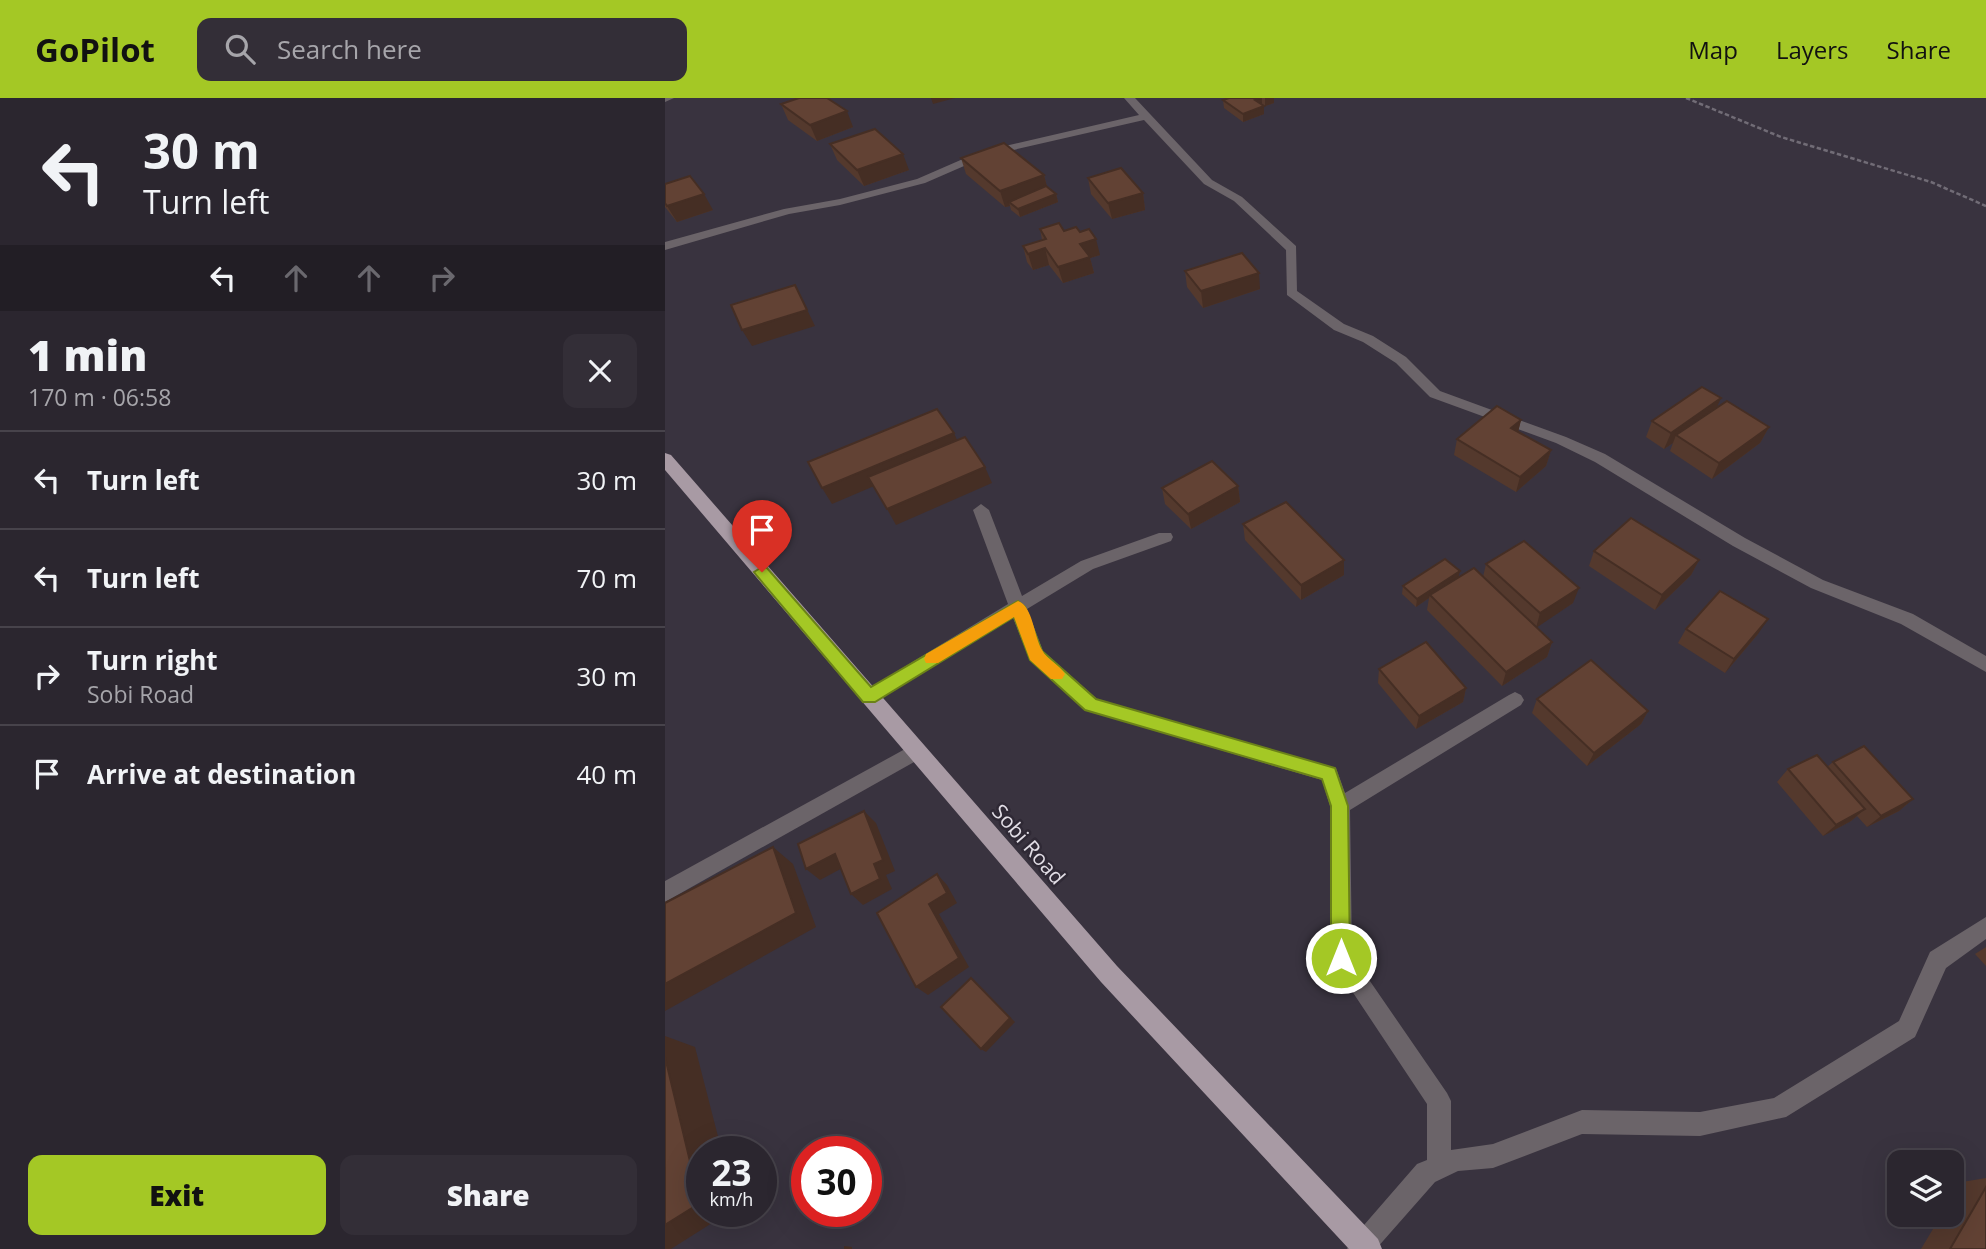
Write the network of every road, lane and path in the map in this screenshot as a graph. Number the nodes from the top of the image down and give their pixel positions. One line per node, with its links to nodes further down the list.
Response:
1 (1129, 98): 3 (street)
2 (1686, 98): 4 (path)
3 (1146, 116): 5 (street); 10 (street)
4 (1986, 206)
5 (665, 246)
6 (665, 459): 11 (highway, Sobi Road)
7 (981, 510): 9 (street)
8 (1165, 537): 9 (street)
9 (1018, 607): 11 (street); 14 (street)
10 (1986, 665)
11 (869, 697): 13 (highway, Sobi Road)
12 (1515, 700): 14 (street)
13 (916, 751): 15 (street); 18 (highway, Sobi Road)
14 (1339, 806): 17 (street)
15 (665, 892)
16 (1986, 927): 17 (street)
17 (1439, 1166): 18 (street)
18 (1364, 1248)

